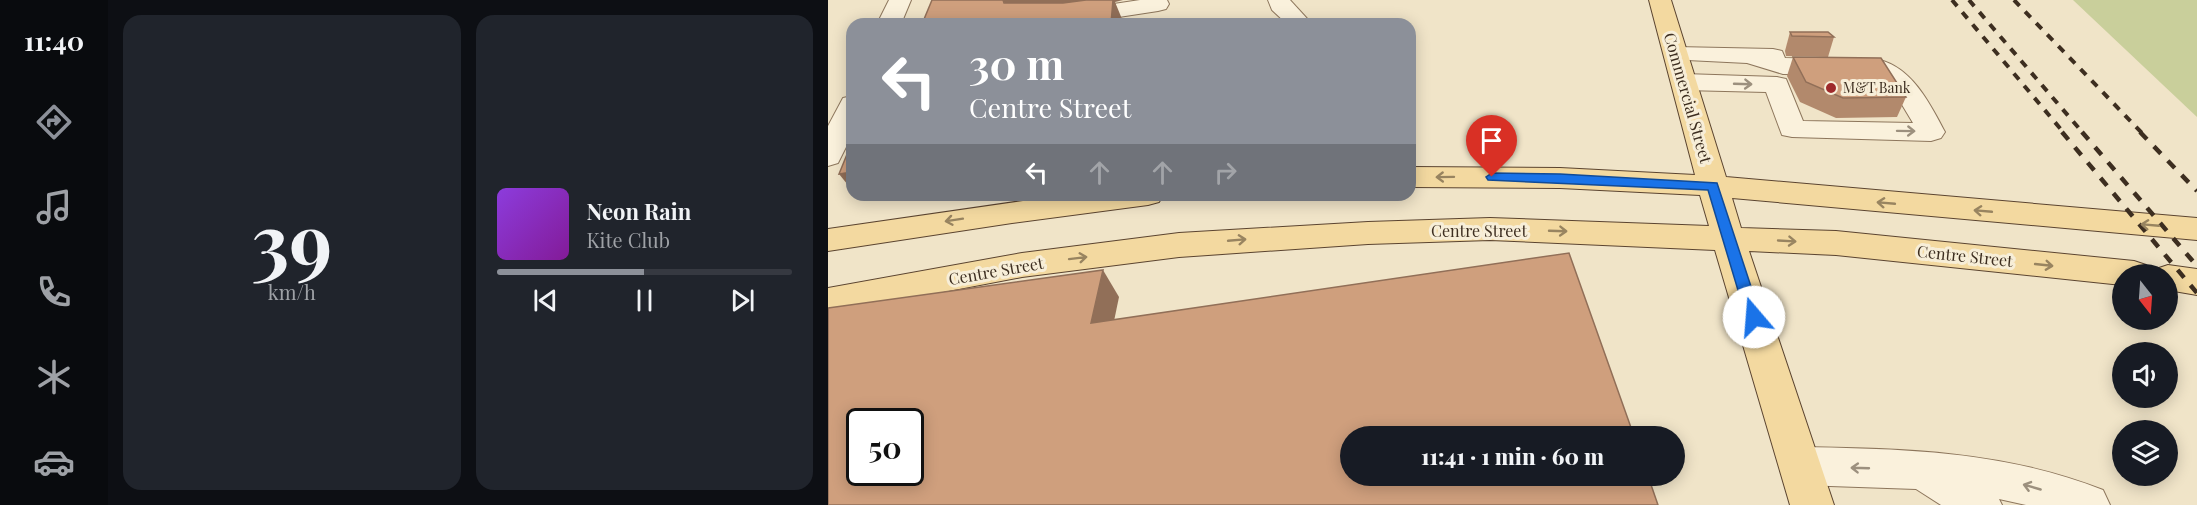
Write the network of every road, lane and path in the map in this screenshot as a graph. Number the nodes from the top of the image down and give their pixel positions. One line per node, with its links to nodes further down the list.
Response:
1 (900, 0): 5 (street)
2 (1279, 0): 7 (street)
3 (1660, 0): 8 (main road, Commercial Street)
4 (1158, 4): 6 (street)
5 (892, 18)
6 (1067, 18)
7 (1293, 18)
8 (1676, 54): 9 (main road, Commercial Street); 9 (street, one-way to 8)
9 (1684, 82): 15 (main road, Commercial Street)
10 (846, 95): 11 (street)
11 (828, 98)
12 (846, 117): 13 (street)
13 (828, 157)
14 (1416, 177): 15 (main road, one-way to 14)
15 (1713, 186): 17 (main road, one-way to 15); 18 (main road, Commercial Street)
16 (1100, 201): 19 (main road, one-way to 19)
17 (2197, 229)
18 (1728, 238): 20 (main road, Centre Street, one-way to 20); 23 (main road, Centre Street, one-way to 18); 24 (main road, Commercial Street)
19 (828, 240)
20 (2112, 272)
21 (2178, 279): 22 (main road)
22 (2197, 282)
23 (828, 301)
24 (1807, 486): 25 (street, one-way to 24)
25 (1926, 487): 26 (street); 27 (street, one-way to 25)
26 (1980, 505)
27 (2088, 505)

